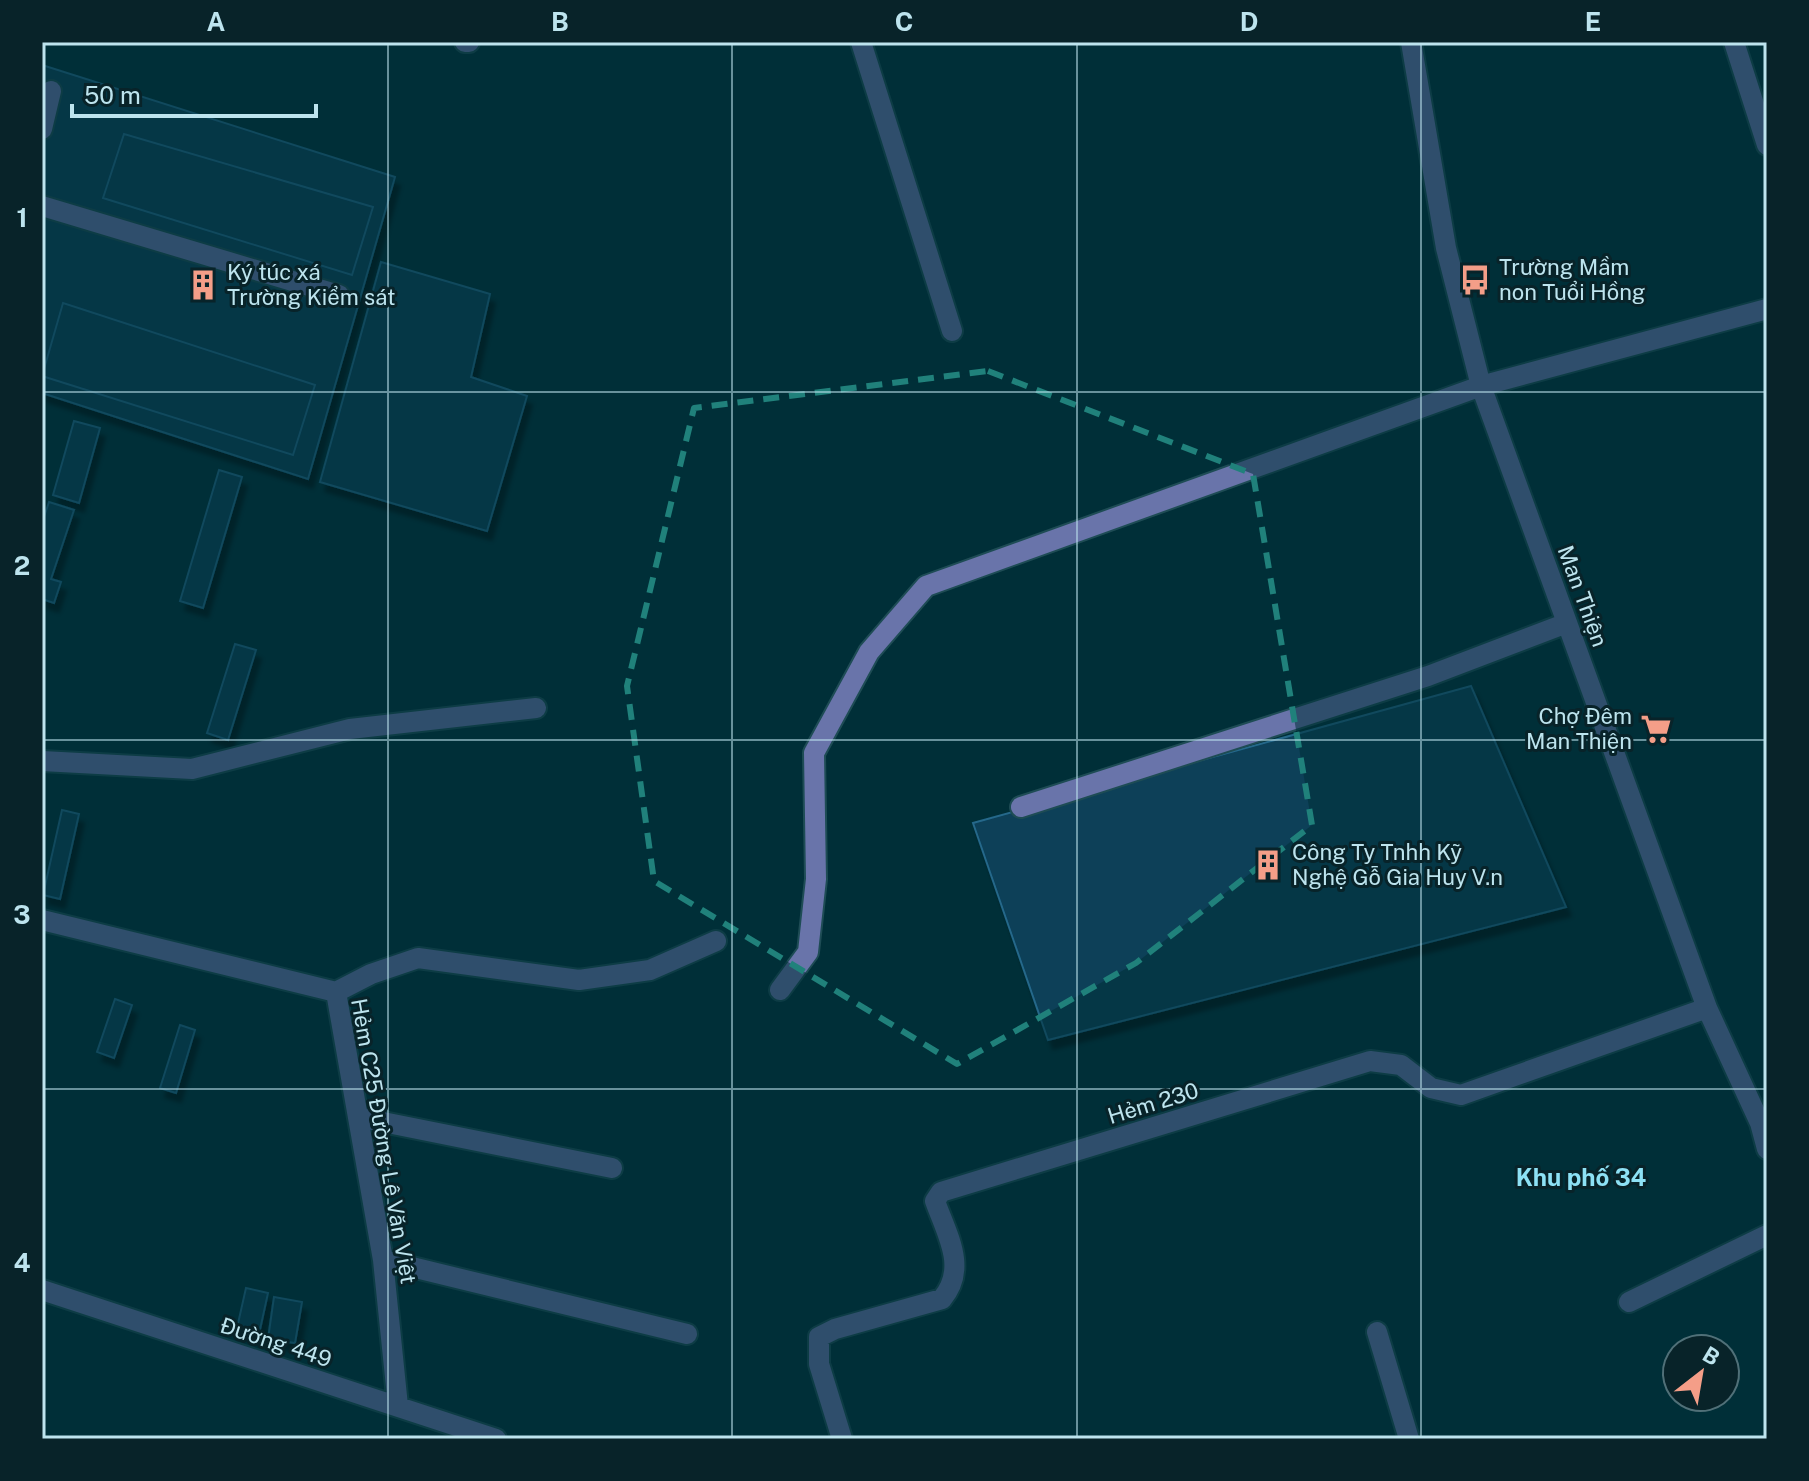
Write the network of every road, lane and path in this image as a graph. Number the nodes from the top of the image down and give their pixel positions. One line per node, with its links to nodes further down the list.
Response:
1 (861, 42): 10 (street)
2 (1411, 42): 11 (street, Man Thiện)
3 (1734, 42): 6 (street)
4 (51, 91): 5 (street)
5 (42, 129)
6 (1767, 145)
7 (42, 206): 8 (street)
8 (339, 295)
9 (1767, 309): 11 (street)
10 (952, 331)
11 (1481, 386): 12 (street, Man Thiện); 18 (street)
12 (1567, 623): 15 (street); 20 (street, Man Thiện)
13 (536, 708): 14 (street)
14 (42, 761)
15 (1021, 807)
16 (42, 920): 19 (street, Hẻm C25 Đường Lê Văn Việt)
17 (716, 941): 19 (street)
18 (780, 990)
19 (336, 992): 21 (street, Hẻm C25 Đường Lê Văn Việt)
20 (1707, 1008): 22 (street, Man Thiện); 33 (street, Hẻm 230)
21 (358, 1117): 24 (street); 26 (street, Hẻm C25 Đường Lê Văn Việt)
22 (1763, 1122): 23 (street, Man Thiện)
23 (1767, 1149)
24 (612, 1168)
25 (1767, 1235): 28 (street)
26 (383, 1260): 30 (street); 31 (street, Hẻm C25 Đường Lê Văn Việt)
27 (42, 1290): 31 (street, Đường 449)
28 (1629, 1302)
29 (1377, 1332): 34 (street)
30 (687, 1334)
31 (398, 1406): 32 (street, Đường 449)
32 (496, 1439)
33 (842, 1439)
34 (1409, 1439)

